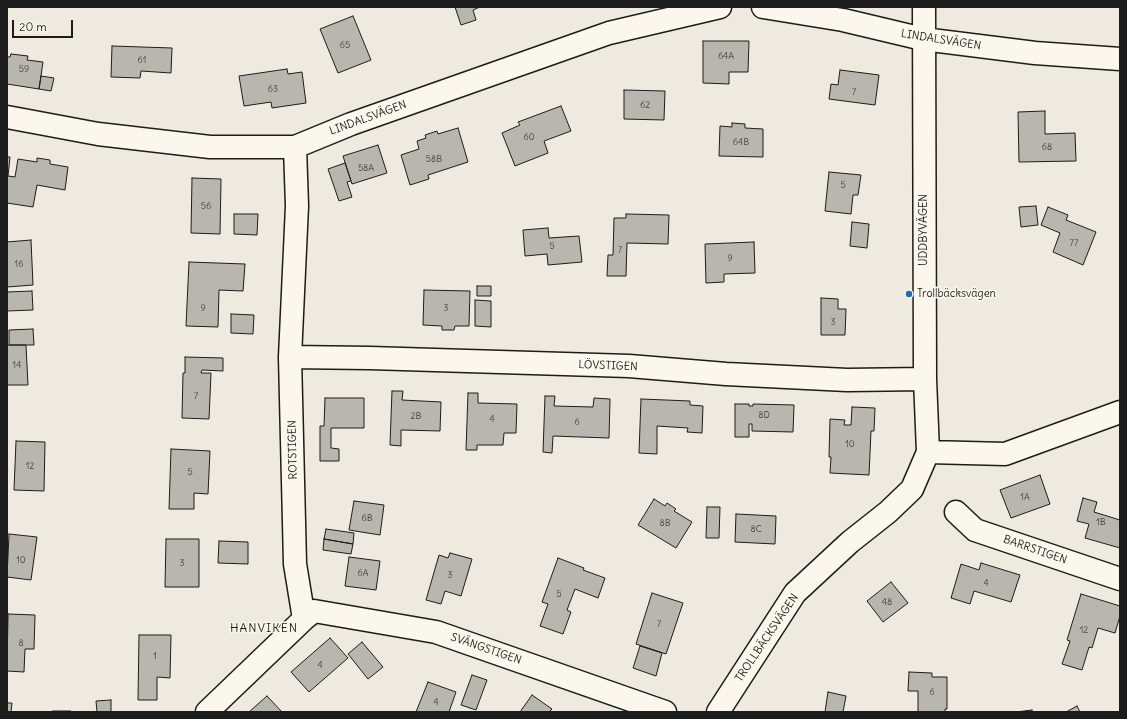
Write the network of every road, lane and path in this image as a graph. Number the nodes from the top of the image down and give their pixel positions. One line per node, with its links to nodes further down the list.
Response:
1 (720, 7): 7 (street, LINDALSVÄGEN)
2 (763, 7): 4 (street, LINDALSVÄGEN)
3 (924, 7): 4 (street, UDDBYVÄGEN)
4 (923, 39): 5 (street, LINDALSVÄGEN); 9 (street, UDDBYVÄGEN)
5 (1120, 59)
6 (7, 117): 7 (street, LINDALSVÄGEN)
7 (295, 147): 8 (street, ROTSTIGEN)
8 (290, 357): 9 (street, LÖVSTIGEN); 14 (street, ROTSTIGEN)
9 (925, 379): 11 (street, UDDBYVÄGEN)
10 (1120, 412): 11 (street)
11 (928, 452): 17 (street, TROLLBÄCKSVÄGEN)
12 (956, 512): 13 (street, BARRSTIGEN)
13 (1120, 579)
14 (304, 619): 15 (street); 16 (street, SVÄNGSTIGEN)
15 (207, 712)
16 (665, 712)
17 (718, 712)

